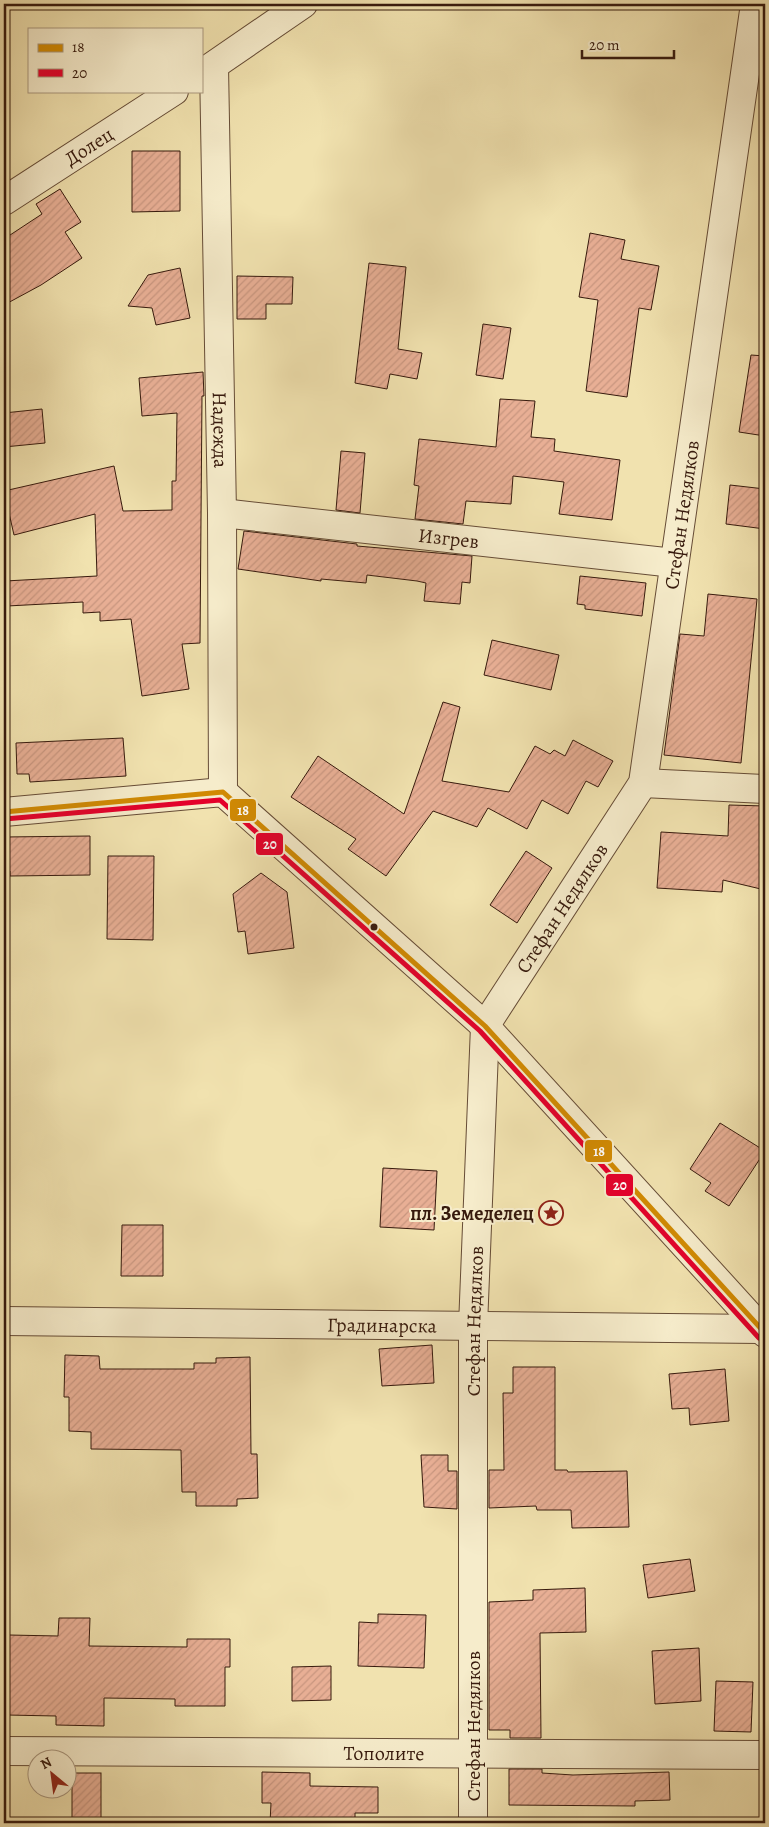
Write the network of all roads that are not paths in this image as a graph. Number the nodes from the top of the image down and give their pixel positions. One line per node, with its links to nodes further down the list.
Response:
1 (303, 4): 3 (street)
2 (756, 4): 7 (street, Стефан Недялков)
3 (207, 70): 6 (street, Надежда)
4 (172, 92): 5 (street, Долец)
5 (11, 188)
6 (222, 513): 7 (street, Изгрев); 10 (street, Надежда)
7 (674, 563): 8 (street, Стефан Недялков)
8 (643, 783): 9 (street); 12 (street, Стефан Недялков)
9 (765, 789)
10 (223, 792): 11 (street); 12 (street)
11 (4, 812)
12 (485, 1026): 14 (street, Стефан Недялков); 15 (street)
13 (4, 1321): 14 (street, Градинарска)
14 (473, 1326): 15 (street, Градинарска); 17 (street, Стефан Недялков)
15 (762, 1331)
16 (4, 1751): 17 (street, Тополите)
17 (473, 1755): 18 (street, Тополите); 19 (street, Стефан Недялков)
18 (765, 1755)
19 (473, 1823)

